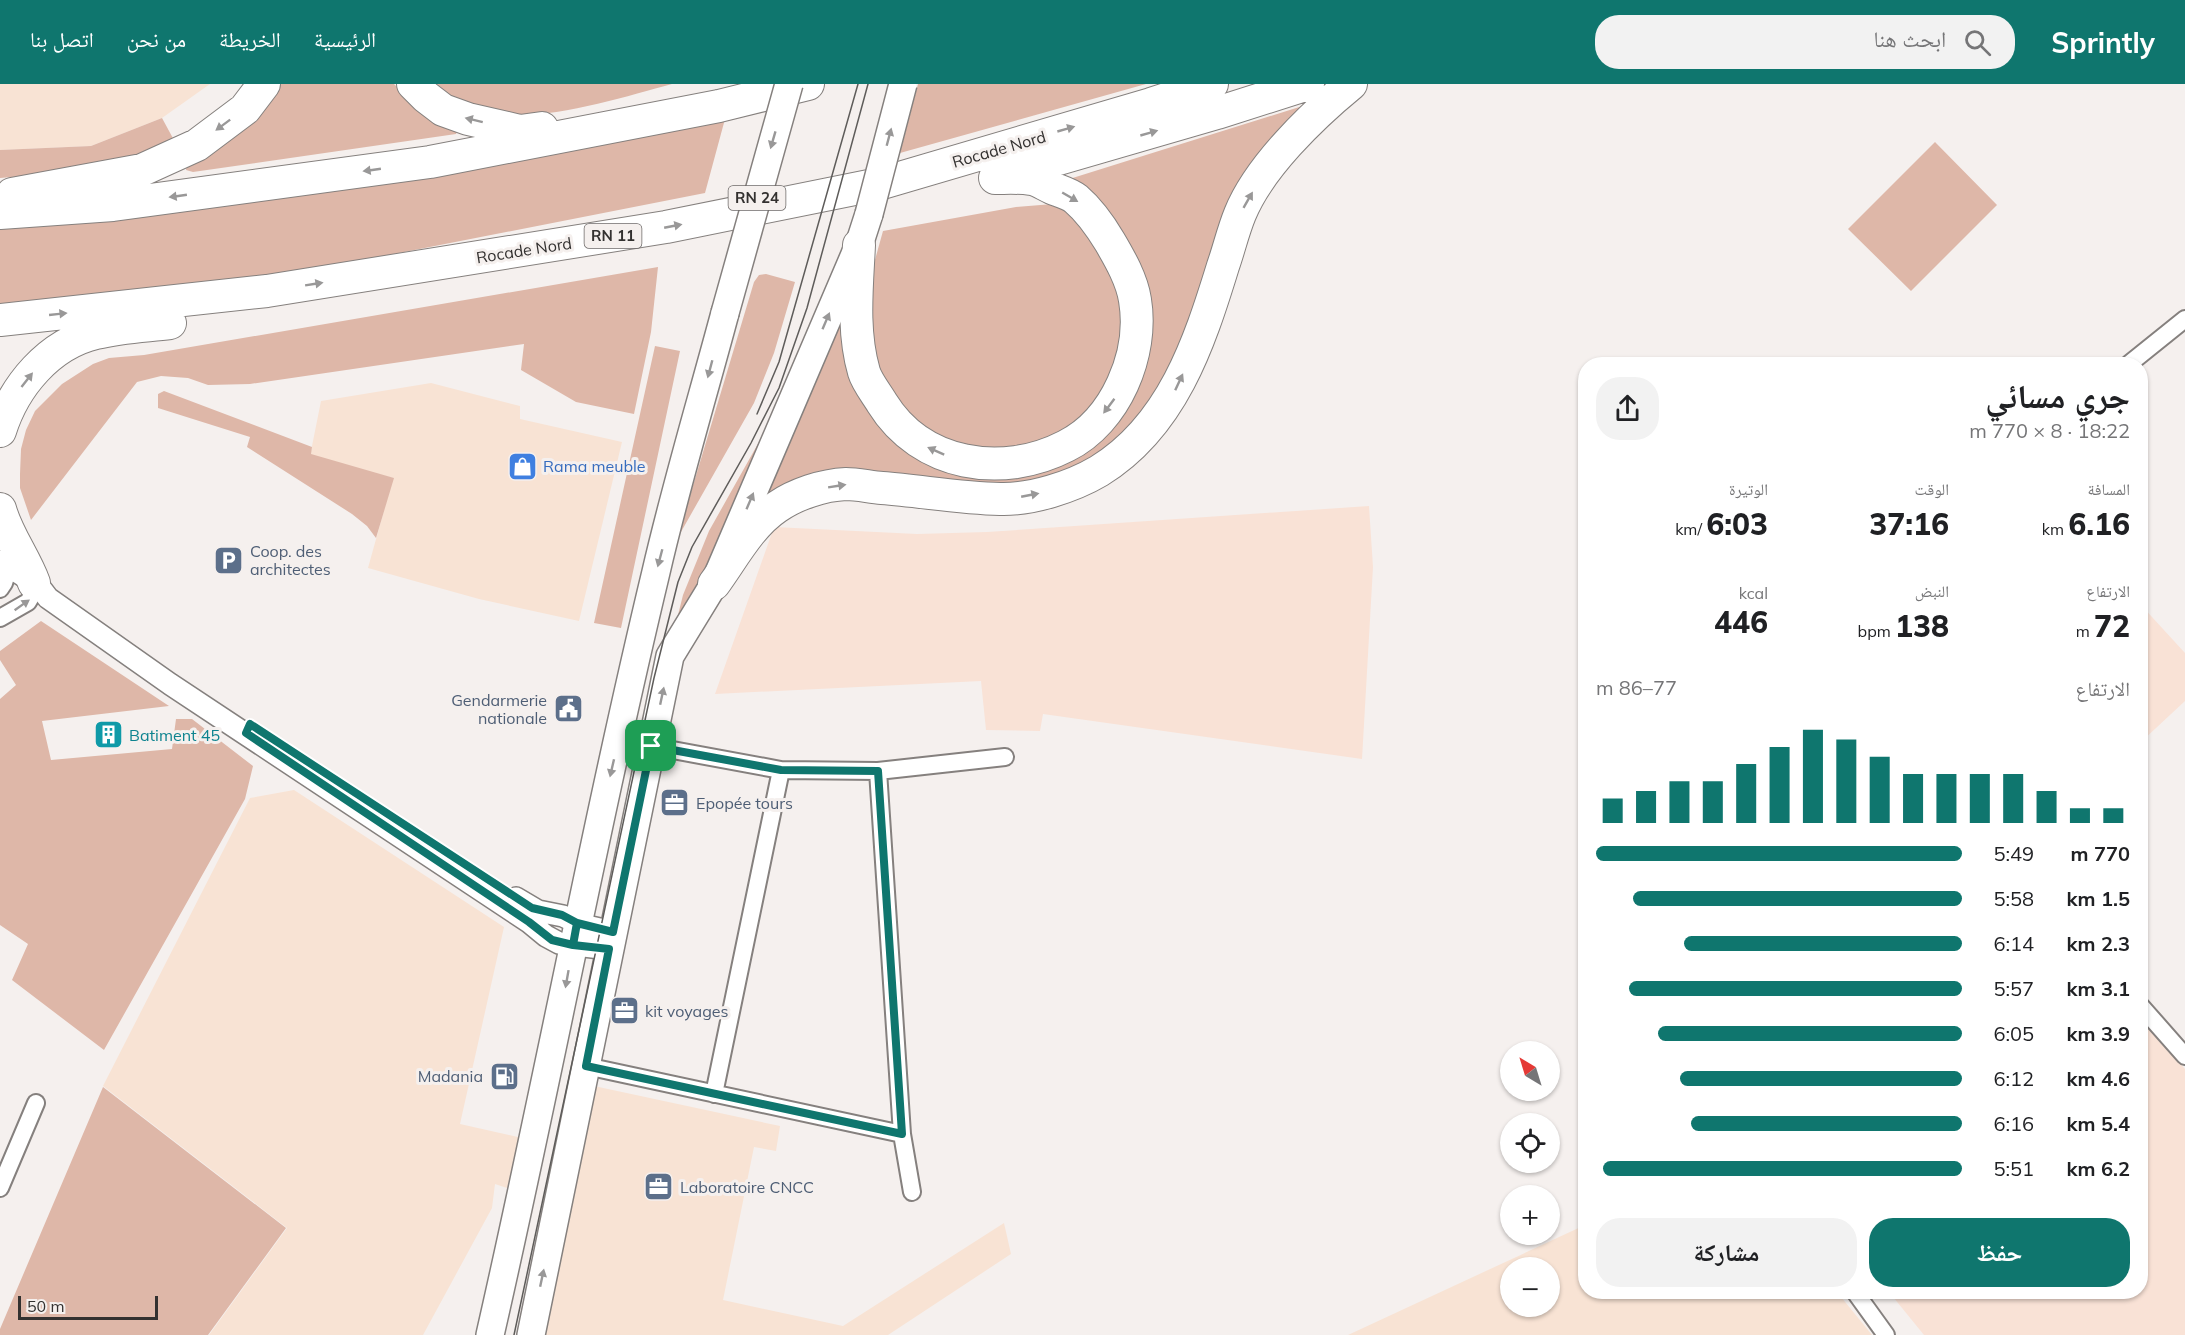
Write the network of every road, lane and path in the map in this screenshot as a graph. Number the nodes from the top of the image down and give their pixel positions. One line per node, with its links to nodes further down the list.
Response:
1 (264, 84): 12 (highway, one-way to 12)
2 (412, 84): 9 (highway, one-way to 2)
3 (789, 84): 29 (main road, RN 24, one-way to 29, bridge)
4 (808, 84): 9 (highway)
5 (903, 84): 14 (main road, one-way to 5, bridge)
6 (1212, 84): 11 (highway, Rocade Nord / RN 11, one-way to 6)
7 (1308, 84): 10 (highway, one-way to 7)
8 (1351, 84): 22 (highway, one-way to 8)
9 (719, 105): 13 (highway, one-way to 13)
10 (994, 178): 11 (highway); 14 (highway, one-way to 14)
11 (887, 182): 15 (highway, Rocade Nord / RN 11, one-way to 11)
12 (0, 196)
13 (0, 213)
14 (859, 245): 22 (main road, one-way to 14)
15 (267, 291): 17 (highway, Rocade Nord / RN 11, one-way to 15); 19 (highway, one-way to 15)
16 (2185, 319): 18 (street)
17 (0, 320)
18 (2138, 357)
19 (0, 431)
20 (0, 509): 21 (highway)
21 (20, 574): 23 (street); 24 (street, one-way to 21); 29 (street)
22 (714, 584): 25 (main road, one-way to 22)
23 (0, 589)
24 (0, 618)
25 (651, 746): 27 (street); 30 (main road)
26 (1005, 757): 28 (street)
27 (781, 770): 28 (street); 34 (street)
28 (878, 771): 36 (street)
29 (575, 934): 30 (street); 41 (main road, RN 24, one-way to 41)
30 (611, 940): 33 (main road)
31 (2148, 1014): 32 (street)
32 (2185, 1056)
33 (586, 1066): 34 (street); 42 (main road, one-way to 33)
34 (714, 1095): 36 (street)
35 (36, 1103): 37 (street)
36 (902, 1134): 39 (street)
37 (4, 1170): 38 (street)
38 (0, 1188)
39 (912, 1192)
40 (1860, 1299): 43 (street)
41 (490, 1335)
42 (531, 1335)
43 (1886, 1335)

